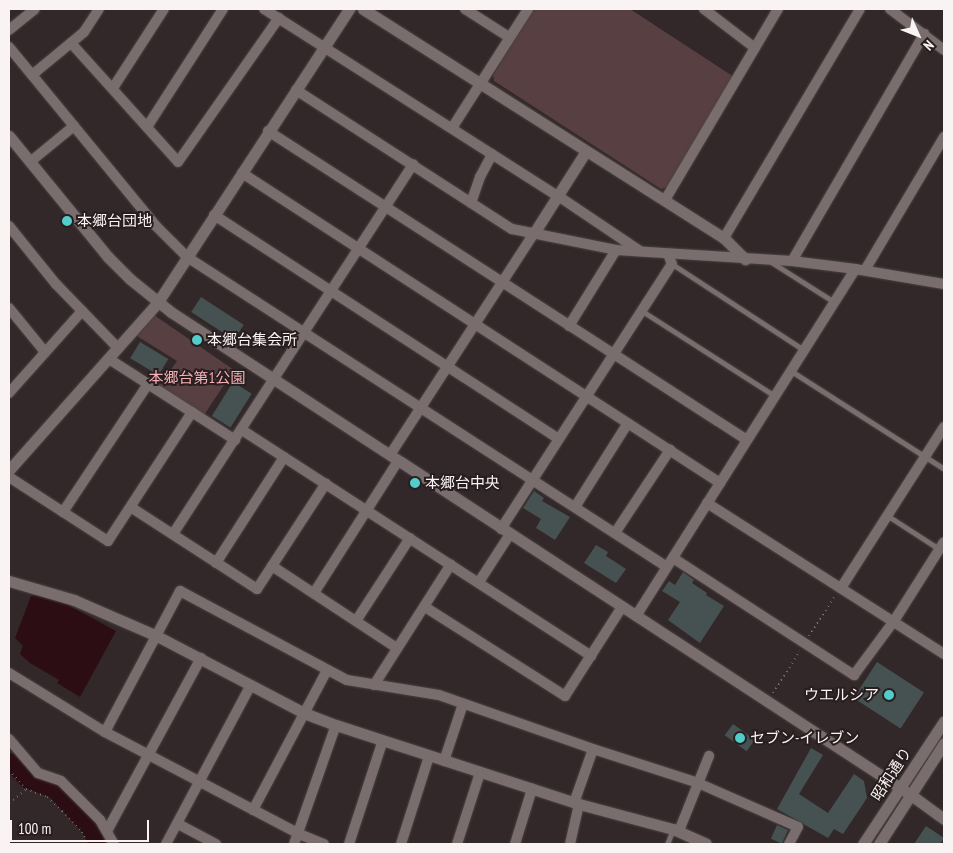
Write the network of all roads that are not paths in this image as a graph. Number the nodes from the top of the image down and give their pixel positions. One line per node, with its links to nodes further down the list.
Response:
1 (35, 9): 15 (street)
2 (98, 9): 18 (street)
3 (164, 9): 25 (street)
4 (223, 9): 28 (street)
5 (264, 9): 14 (street)
6 (349, 9): 20 (street)
7 (363, 9): 24 (street)
8 (466, 9): 17 (street)
9 (528, 9): 17 (street)
10 (704, 9): 21 (street)
11 (778, 9): 21 (street)
12 (860, 9): 45 (street)
13 (890, 9): 16 (street)
14 (279, 18): 20 (street); 28 (street)
15 (9, 30)
16 (924, 34): 22 (street); 53 (street)
17 (509, 38): 24 (street)
18 (71, 43): 23 (street); 25 (street)
19 (9, 47): 23 (street)
20 (324, 47): 26 (street); 29 (street)
21 (755, 48): 39 (street)
22 (944, 50)
23 (32, 75): 27 (street)
24 (480, 84): 29 (street); 33 (street)
25 (113, 88): 28 (street)
26 (296, 90): 30 (street); 36 (street)
27 (74, 126): 35 (street); 50 (street)
28 (148, 127)
29 (452, 128): 34 (street)
30 (268, 131): 37 (street); 41 (street)
31 (9, 136): 35 (street)
32 (944, 137): 55 (street)
33 (586, 151): 38 (street); 39 (street)
34 (492, 154): 38 (street); 40 (street)
35 (30, 162): 59 (street)
36 (413, 164): 40 (street); 41 (street)
37 (242, 173): 42 (street); 46 (street)
38 (558, 196): 44 (street); 48 (street)
39 (665, 200): 45 (street)
40 (472, 203): 44 (street)
41 (385, 206): 46 (street); 56 (street)
42 (214, 215): 50 (street); 58 (street)
43 (9, 226): 62 (street)
44 (534, 234): 47 (street); 56 (street)
45 (724, 238): 51 (street)
46 (358, 248): 58 (street); 64 (street)
47 (616, 250): 48 (street); 65 (street)
48 (640, 251): 49 (street)
49 (668, 254): 51 (street); 54 (street)
50 (187, 257): 59 (street); 66 (street)
51 (745, 259): 52 (street)
52 (769, 260): 53 (street); 60 (lane)
53 (792, 261): 55 (street)
54 (672, 264): 61 (street); 68 (lane)
55 (860, 269): 57 (street); 60 (street)
56 (502, 283): 64 (street); 65 (street)
57 (944, 284)
58 (331, 291): 66 (street); 72 (street)
59 (158, 302): 67 (street); 74 (street)
60 (834, 302): 68 (street)
61 (642, 311): 70 (street); 78 (lane)
62 (82, 312): 67 (street); 69 (street)
63 (10, 313): 69 (street)
64 (475, 324): 72 (street); 77 (street)
65 (569, 326): 70 (street)
66 (304, 332): 74 (street); 79 (street)
67 (118, 348): 71 (street)
68 (804, 350): 73 (street)
69 (45, 352): 76 (street)
70 (613, 354): 77 (street); 86 (street)
71 (109, 359): 75 (street); 91 (street)
72 (447, 367): 79 (street); 84 (street)
73 (791, 370): 78 (street); 88 (lane)
74 (273, 380): 83 (street); 90 (street)
75 (148, 384): 80 (street); 101 (street)
76 (9, 393)
77 (586, 396): 81 (street); 84 (street)
78 (775, 396): 86 (street)
79 (421, 408): 90 (street); 94 (street)
80 (192, 412): 85 (street); 99 (street)
81 (628, 423): 87 (street); 98 (street)
82 (944, 427): 88 (street)
83 (242, 430): 85 (street); 89 (street)
84 (559, 439): 94 (street)
85 (235, 440): 105 (street)
86 (747, 440): 96 (street)
87 (670, 450): 96 (street); 104 (street)
88 (925, 456): 92 (lane); 102 (street)
89 (284, 457): 95 (street); 109 (street)
90 (394, 458): 100 (street); 103 (street)
91 (11, 464)
92 (944, 469)
93 (9, 477): 101 (street)
94 (532, 480): 98 (street); 103 (street)
95 (326, 483): 100 (street); 111 (street)
96 (720, 483): 97 (street)
97 (708, 503): 108 (street); 115 (street)
98 (575, 507): 104 (street)
99 (132, 508): 101 (street); 105 (street)
100 (368, 510): 106 (street); 116 (street)
101 (63, 512)
102 (887, 516): 107 (lane); 115 (street)
103 (506, 531): 114 (street); 118 (street)
104 (615, 532): 112 (street)
105 (173, 534): 109 (street)
106 (410, 538): 110 (street); 120 (street)
107 (942, 546): 121 (street)
108 (673, 558): 112 (street); 121 (street)
109 (216, 563): 111 (street)
110 (451, 564): 114 (street); 117 (street)
111 (272, 566): 116 (street)
112 (667, 567): 119 (street)
113 (9, 581): 122 (street)
114 (479, 582): 125 (street)
115 (841, 588): 121 (street)
116 (314, 593): 120 (street)
117 (425, 607): 123 (street); 125 (street)
118 (622, 607): 119 (street); 125 (street)
119 (636, 616): 147 (street)
120 (356, 621): 123 (street)
121 (894, 621): 124 (street)
122 (156, 635): 126 (street); 127 (street); 135 (street)
123 (397, 648): 129 (street)
124 (944, 654)
125 (591, 656)
126 (201, 658): 130 (street); 140 (street)
127 (327, 670): 129 (street); 132 (street)
128 (9, 673): 135 (street)
129 (374, 684): 131 (street)
130 (251, 685): 132 (street); 145 (street)
131 (463, 704): 139 (street); 143 (street)
132 (304, 713): 134 (street); 151 (street)
133 (944, 721): 147 (street, 昭和通り)
134 (336, 725): 137 (street); 156 (street)
135 (105, 732): 140 (street)
136 (9, 739): 155 (street)
137 (383, 740): 141 (street); 162 (street)
138 (944, 744): 149 (street, 昭和通り)
139 (593, 749): 146 (street); 150 (street)
140 (149, 755): 145 (street); 155 (street)
141 (429, 756): 143 (street); 163 (street)
142 (709, 756): 146 (street)
143 (444, 761): 144 (street)
144 (480, 773): 148 (street); 164 (street)
145 (200, 783): 151 (street); 153 (street)
146 (698, 783): 154 (street); 169 (street)
147 (900, 788): 149 (street); 170 (street, 昭和通り)
148 (532, 789): 150 (street); 165 (street)
149 (911, 795): 152 (street); 171 (street, 昭和通り)
150 (576, 804): 154 (street); 166 (street)
151 (253, 810): 156 (street)
152 (944, 819)
153 (178, 824): 158 (street); 159 (street)
154 (676, 830): 167 (lane); 168 (street)
155 (107, 831): 157 (street)
156 (298, 834): 160 (street); 161 (street)
157 (114, 844)
158 (166, 844)
159 (216, 844)
160 (294, 844)
161 (324, 844)
162 (349, 844)
163 (401, 844)
164 (457, 844)
165 (515, 844)
166 (570, 844)
167 (666, 844)
168 (706, 844)
169 (789, 844)
170 (863, 844)
171 (879, 844)

